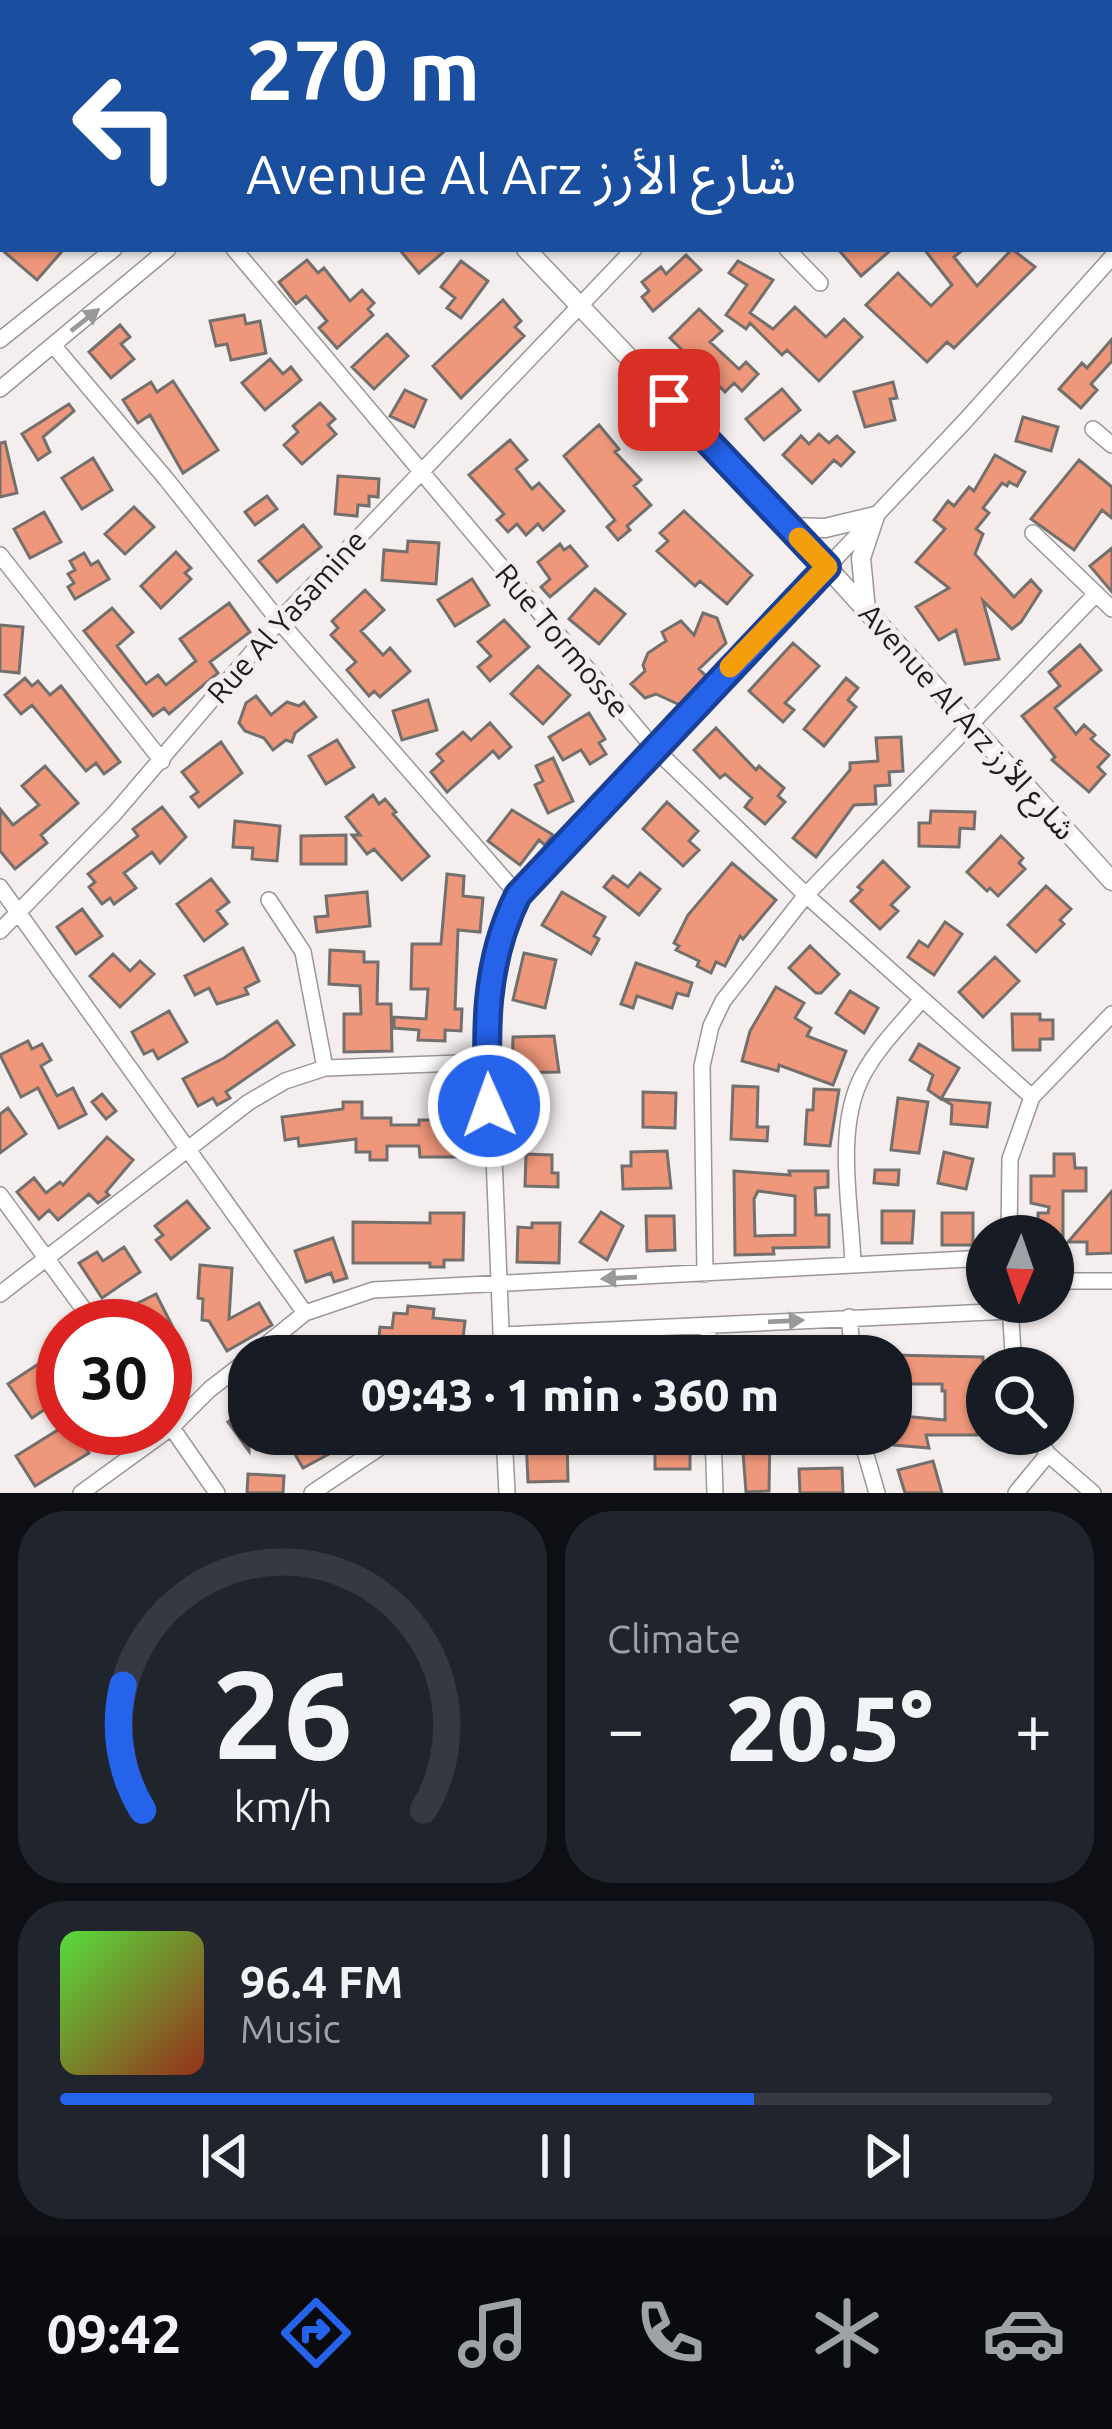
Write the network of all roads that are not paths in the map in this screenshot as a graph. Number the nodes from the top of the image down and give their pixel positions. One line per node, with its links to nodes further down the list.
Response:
1 (110, 252): 10 (street)
2 (164, 252): 11 (street, one-way to 2)
3 (236, 252): 15 (street, Rue Tormosse)
4 (529, 252): 9 (street, Avenue Al Arz شارع الأرز)
5 (631, 252): 9 (street, Rue Al Yasamine)
6 (791, 252): 8 (street)
7 (1112, 256): 16 (street)
8 (820, 283)
9 (578, 305): 15 (street, Rue Al Yasamine); 17 (street, Avenue Al Arz شارع الأرز)
10 (0, 340)
11 (52, 345): 12 (street); 24 (street)
12 (0, 389)
13 (1093, 428): 14 (street)
14 (1112, 445)
15 (419, 472): 24 (street, Rue Al Yasamine); 26 (street, Rue Tormosse)
16 (874, 516): 17 (street); 20 (street); 23 (street)
17 (789, 527): 20 (street, Avenue Al Arz شارع الأرز)
18 (1033, 533): 21 (street)
19 (0, 555): 27 (street)
20 (827, 567): 23 (street, Avenue Al Arz شارع الأرز); 26 (street)
21 (1094, 596): 22 (street); 25 (street)
22 (1112, 609)
23 (866, 610): 25 (street, Avenue Al Arz شارع الأرز)
24 (278, 621): 27 (street, Rue Al Yasamine); 30 (street)
25 (970, 724): 28 (street, Avenue Al Arz شارع الأرز); 31 (street)
26 (653, 747): 30 (street); 31 (street, Rue Tormosse)
27 (162, 761): 33 (street, Rue Al Yasamine)
28 (1112, 880)
29 (0, 887): 33 (street)
30 (518, 895): 37 (street)
31 (806, 895): 35 (street, Rue Tormosse); 46 (street)
32 (269, 900): 38 (street)
33 (20, 914): 34 (street, Rue Al Yasamine); 40 (street)
34 (0, 932)
35 (922, 999): 39 (street, Rue Tormosse); 45 (street)
36 (1112, 1014): 39 (street)
37 (487, 1061): 38 (street); 49 (street)
38 (325, 1067): 40 (street)
39 (1032, 1096): 42 (street)
40 (187, 1150): 44 (street); 53 (street)
41 (0, 1195): 44 (street)
42 (1009, 1215)
43 (966, 1259): 45 (street)
44 (46, 1261): 50 (street); 51 (street)
45 (854, 1264): 46 (street)
46 (705, 1274): 49 (street, one-way to 49)
47 (1074, 1281): 48 (street)
48 (1112, 1281)
49 (499, 1284): 53 (street); 57 (street)
50 (0, 1294)
51 (75, 1299)
52 (966, 1308): 54 (street)
53 (305, 1313): 56 (street)
54 (849, 1317): 55 (street, one-way to 54); 59 (street)
55 (708, 1325): 57 (street); 58 (street)
56 (278, 1335)
57 (501, 1335)
58 (708, 1335)
59 (851, 1335)
60 (228, 1375): 61 (street)
61 (192, 1403)
62 (128, 1455): 70 (street)
63 (191, 1455): 71 (street)
64 (369, 1455): 72 (street)
65 (505, 1455): 73 (street)
66 (713, 1455): 74 (street)
67 (866, 1455): 75 (street)
68 (1047, 1455): 76 (street)
69 (1049, 1455): 77 (street)
70 (81, 1493)
71 (217, 1493)
72 (312, 1493)
73 (507, 1493)
74 (715, 1493)
75 (878, 1493)
76 (1016, 1493)
77 (1093, 1493)

